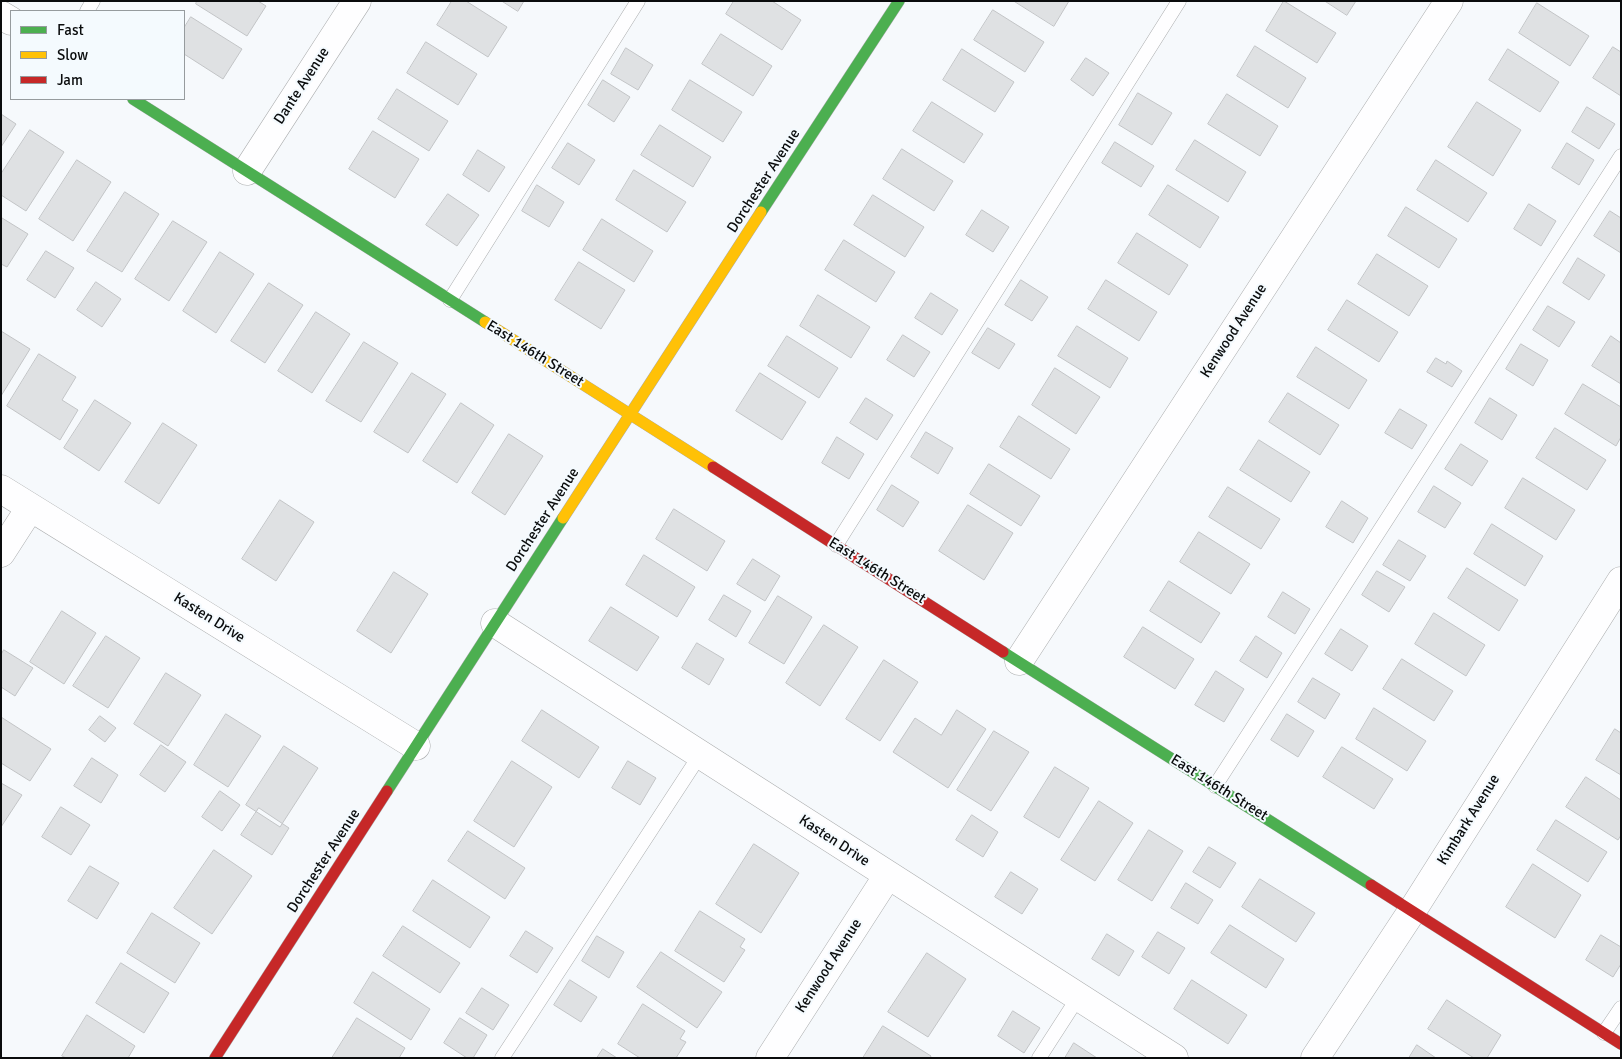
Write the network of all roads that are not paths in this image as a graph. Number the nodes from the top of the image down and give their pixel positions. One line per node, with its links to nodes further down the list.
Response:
1 (357, 1): 8 (street, Dante Avenue)
2 (638, 1): 9 (lane)
3 (899, 1): 10 (street, Dorchester Avenue)
4 (1179, 1): 13 (lane)
5 (1449, 1): 17 (street, Kenwood Avenue)
6 (135, 100): 8 (street, East 146th Street)
7 (1621, 156): 20 (lane)
8 (247, 171): 9 (street, East 146th Street)
9 (450, 300): 10 (street, East 146th Street)
10 (630, 414): 13 (street, East 146th Street); 16 (street, Dorchester Avenue)
11 (1, 489): 12 (street, Kasten Drive)
12 (30, 508): 14 (street); 18 (street, Kasten Drive)
13 (836, 545): 17 (street, East 146th Street)
14 (1, 553)
15 (1621, 581): 22 (street, Kimbark Avenue)
16 (495, 623): 18 (street, Dorchester Avenue); 19 (street, Kasten Drive)
17 (1019, 661): 20 (street, East 146th Street)
18 (416, 746): 27 (street, Dorchester Avenue)
19 (700, 755): 21 (street, Kasten Drive); 28 (lane)
20 (1215, 786): 22 (street, East 146th Street)
21 (888, 875): 23 (street, Kasten Drive); 29 (street, Kenwood Avenue)
22 (1412, 911): 25 (street, East 146th Street); 32 (street, Kimbark Avenue)
23 (1079, 996): 30 (lane); 31 (street, Kasten Drive)
24 (1621, 1008): 25 (lane)
25 (1604, 1033): 26 (street, East 146th Street)
26 (1621, 1044)
27 (216, 1058)
28 (502, 1058)
29 (770, 1058)
30 (1039, 1058)
31 (1174, 1058)
32 (1315, 1058)

